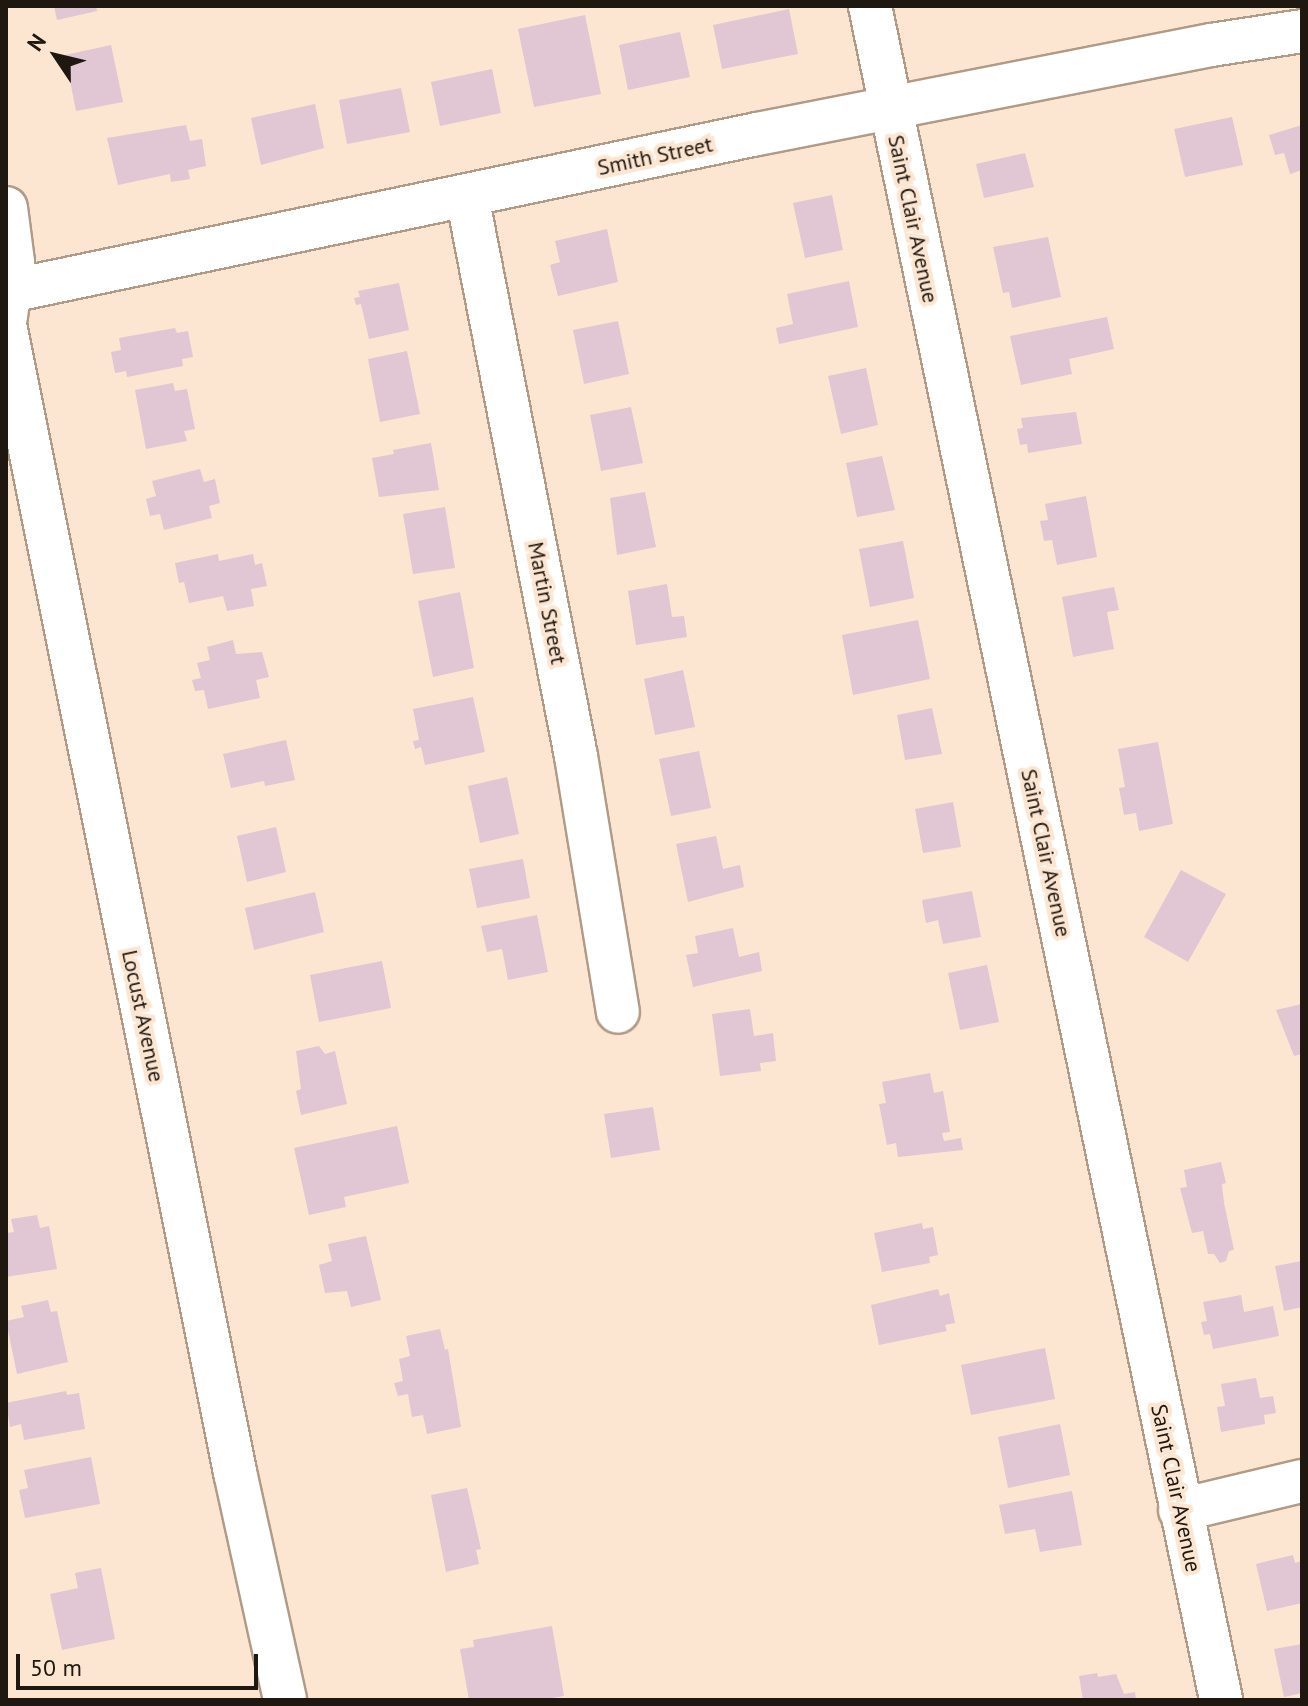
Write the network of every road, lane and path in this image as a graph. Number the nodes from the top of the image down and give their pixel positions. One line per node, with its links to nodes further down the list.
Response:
1 (870, 6): 3 (street, Saint Clair Avenue)
2 (1302, 31): 3 (street, Smith Street)
3 (889, 108): 4 (street, Smith Street); 9 (street, Saint Clair Avenue)
4 (467, 196): 6 (street, Smith Street); 7 (street, Martin Street)
5 (6, 208): 6 (street, Locust Avenue)
6 (7, 316): 10 (street, Locust Avenue)
7 (618, 1012)
8 (1302, 1481): 9 (street)
9 (1180, 1510): 11 (street, Saint Clair Avenue)
10 (285, 1700)
11 (1221, 1700)

